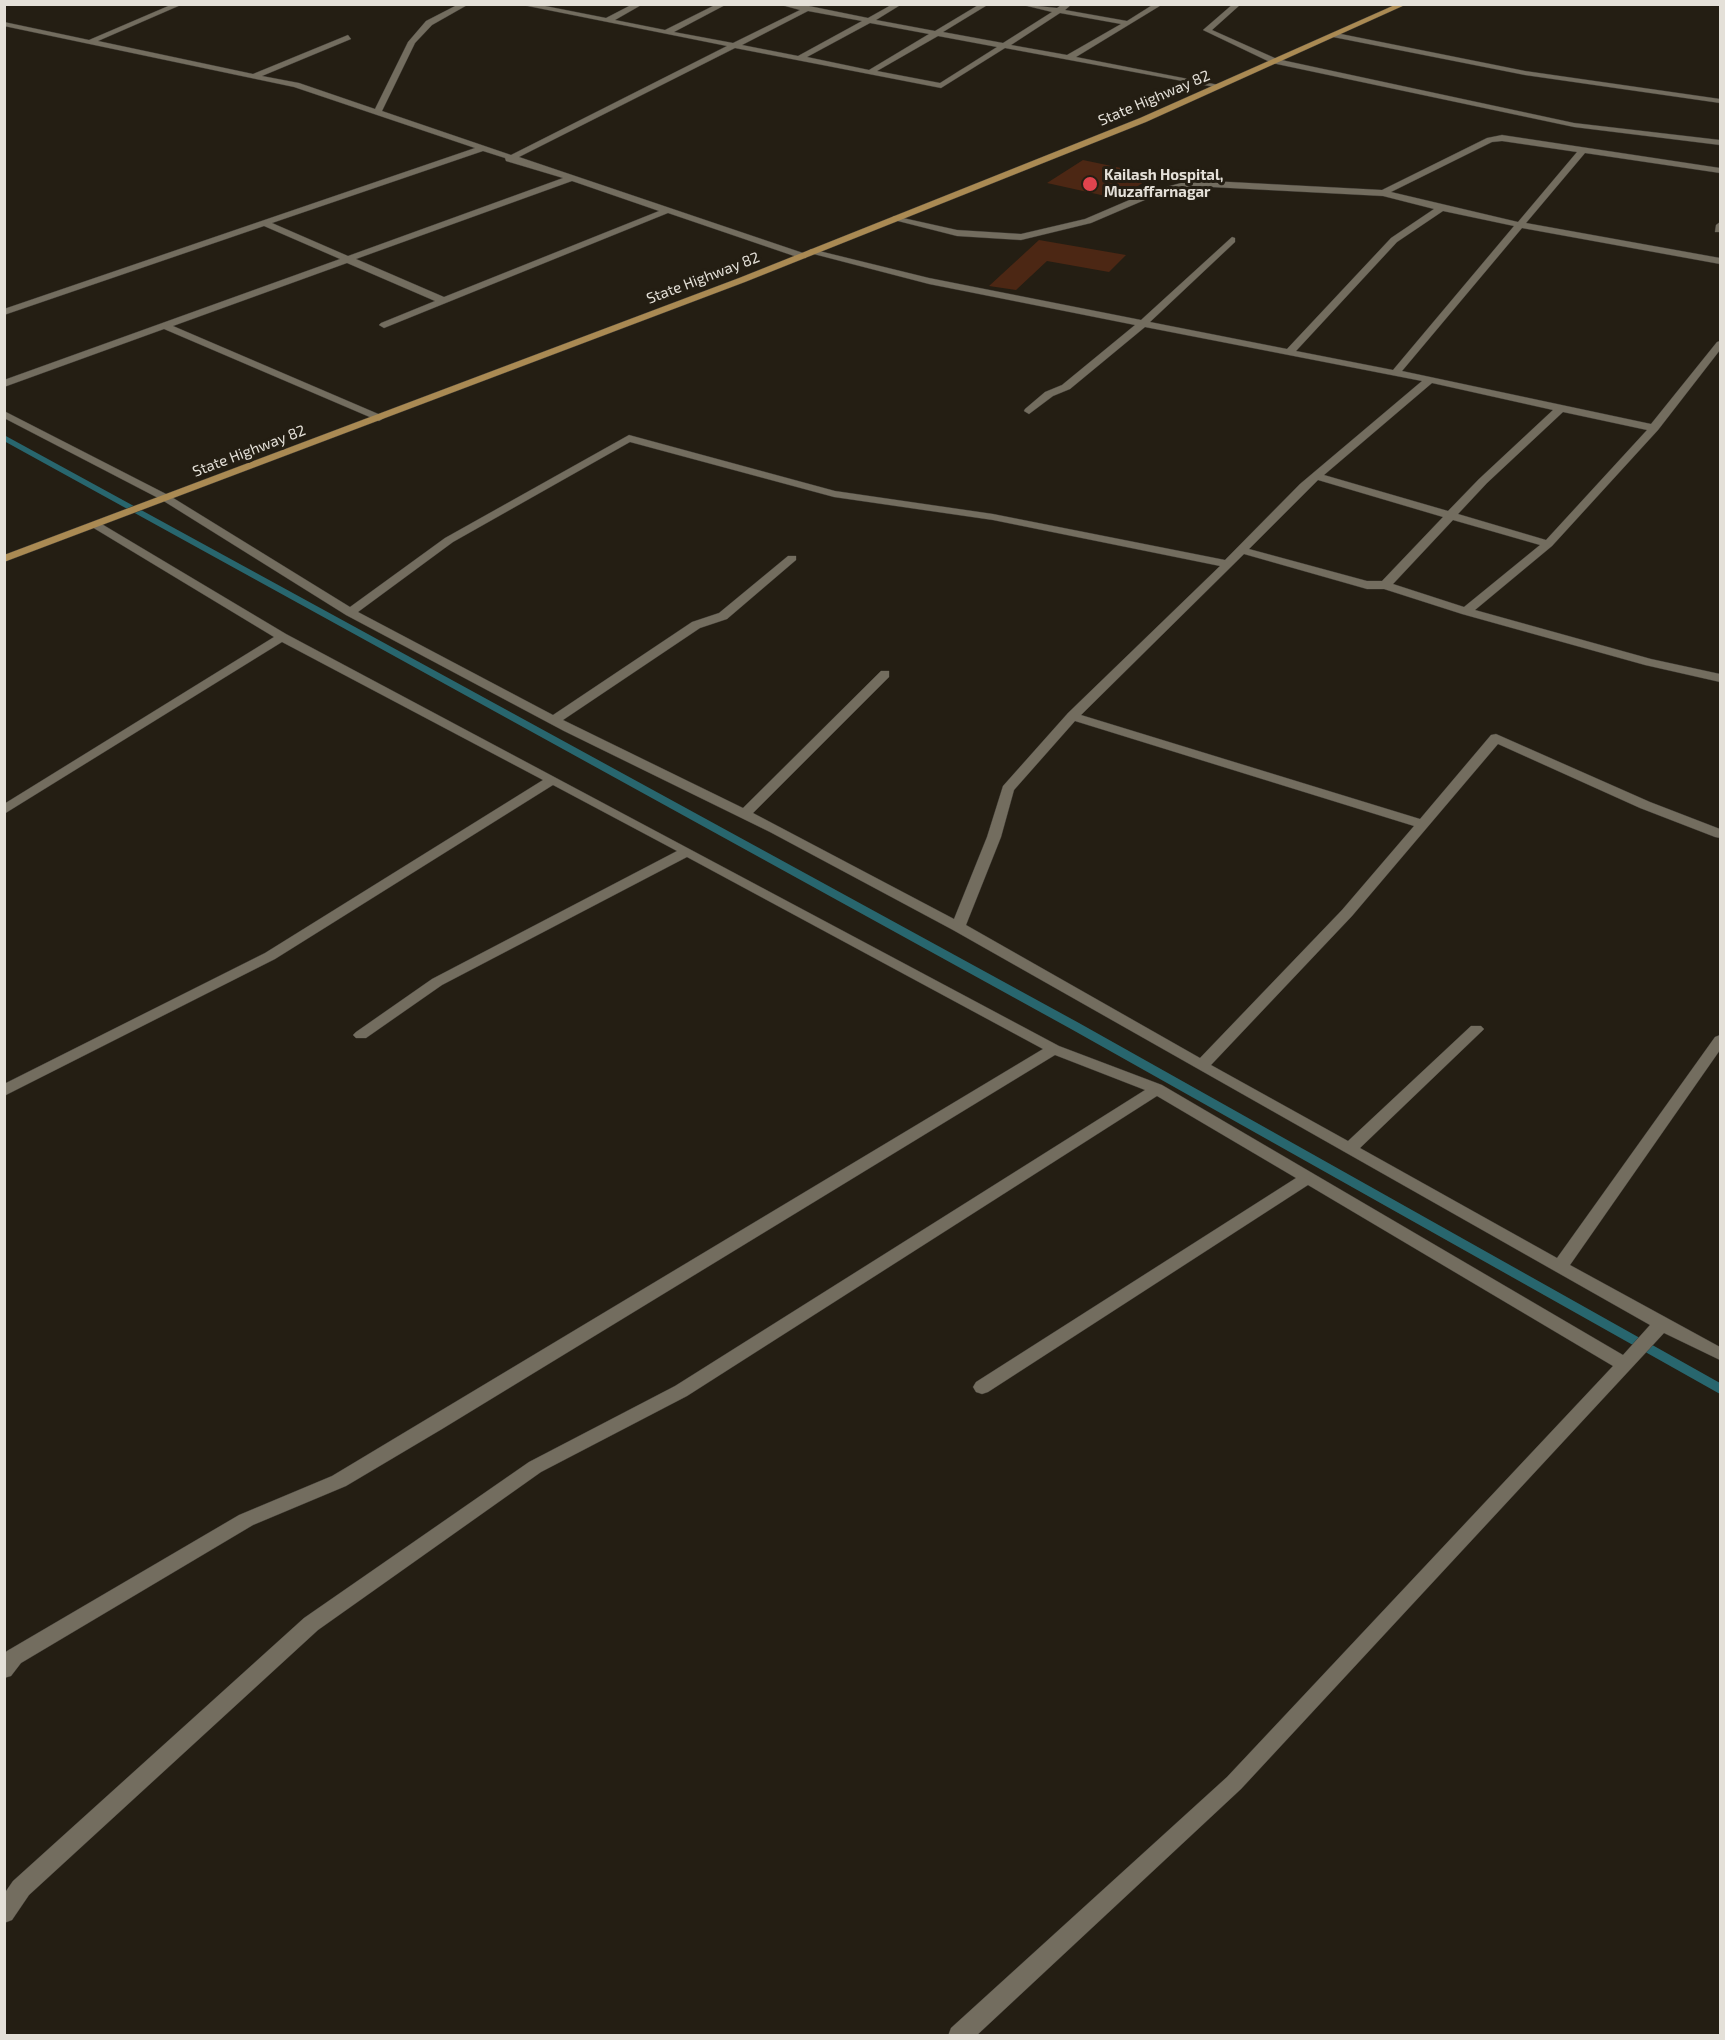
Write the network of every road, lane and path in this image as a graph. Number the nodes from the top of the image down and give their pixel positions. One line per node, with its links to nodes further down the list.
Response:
1 (180, 4): 27 (street)
2 (466, 4): 37 (street)
3 (521, 4): 16 (street)
4 (555, 4): 16 (street)
5 (640, 4): 19 (street)
6 (724, 4): 23 (street)
7 (781, 4): 17 (street)
8 (815, 4): 17 (street)
9 (899, 4): 20 (street)
10 (986, 4): 24 (street)
11 (1023, 4): 18 (street)
12 (1069, 4): 18 (street)
13 (1160, 4): 21 (street)
14 (1238, 4): 32 (street)
15 (1404, 4): 25 (main road, State Highway 82)
16 (545, 9): 19 (street)
17 (806, 9): 20 (street); 28 (street)
18 (1059, 11): 21 (street); 29 (street)
19 (607, 21): 23 (street)
20 (869, 21): 24 (street); 30 (street)
21 (1128, 23): 31 (street)
22 (4, 24): 27 (street)
23 (667, 32): 28 (street)
24 (936, 33): 29 (street); 33 (street)
25 (1336, 34): 32 (main road, State Highway 82); 36 (street)
26 (348, 37): 34 (street)
27 (92, 41): 34 (street)
28 (734, 45): 30 (street); 41 (street)
29 (1006, 46): 31 (street); 33 (street)
30 (800, 58): 33 (street)
31 (1068, 58): 35 (street)
32 (1275, 62): 35 (main road, State Highway 82); 38 (street)
33 (870, 72)
34 (254, 76): 37 (street)
35 (1220, 86): 47 (main road, State Highway 82)
36 (1720, 101)
37 (378, 111): 39 (street)
38 (1720, 143)
39 (481, 149): 41 (street); 48 (street)
40 (1582, 151): 42 (street); 44 (street); 49 (street)
41 (509, 159): 43 (street)
42 (1720, 170)
43 (569, 179): 46 (street); 52 (street)
44 (1383, 192): 45 (street); 47 (street)
45 (1441, 208): 49 (street); 60 (street)
46 (666, 211): 51 (street); 54 (street)
47 (894, 219): 51 (main road, State Highway 82)
48 (264, 223): 52 (street); 55 (street)
49 (1521, 225): 53 (street); 61 (street)
50 (1232, 240): 56 (street)
51 (807, 254): 56 (street); 67 (main road, State Highway 82)
52 (350, 258): 54 (street); 58 (street)
53 (1720, 261)
54 (444, 301): 57 (street)
55 (4, 312)
56 (1144, 322): 60 (street); 65 (street)
57 (384, 324)
58 (164, 326): 63 (street); 67 (street)
59 (1720, 344): 68 (street)
60 (1289, 352): 61 (street)
61 (1395, 373): 62 (street)
62 (1430, 380): 64 (street); 69 (street)
63 (4, 384)
64 (1562, 407): 68 (street); 71 (street)
65 (1029, 411)
66 (5, 415): 70 (street)
67 (379, 418): 70 (main road, State Highway 82)
68 (1654, 428): 73 (street)
69 (1316, 476): 71 (street); 74 (street)
70 (166, 498): 72 (main road, State Highway 82); 80 (street)
71 (1450, 515): 73 (street); 78 (street)
72 (96, 525): 76 (main road, State Highway 82); 81 (street)
73 (1548, 543): 79 (street)
74 (1241, 550): 77 (street); 78 (street)
75 (792, 558): 85 (street)
76 (4, 559)
77 (1227, 564): 80 (street); 84 (street)
78 (1385, 585): 79 (street)
79 (1466, 611): 83 (street)
80 (350, 612): 85 (street)
81 (282, 637): 86 (street); 87 (street)
82 (885, 674): 88 (street)
83 (1720, 678)
84 (1072, 716): 89 (street); 92 (street)
85 (554, 720): 88 (street)
86 (552, 780): 91 (street); 99 (street)
87 (4, 810)
88 (744, 814): 92 (street)
89 (1421, 824): 90 (street); 97 (street)
90 (1720, 834)
91 (687, 851): 94 (street); 96 (street)
92 (958, 927): 97 (street)
93 (1476, 1029): 100 (street)
94 (361, 1035)
95 (1720, 1040): 102 (street)
96 (1054, 1049): 98 (street); 107 (street)
97 (1201, 1066): 100 (street)
98 (1157, 1089): 101 (street); 108 (street)
99 (4, 1091)
100 (1349, 1149): 102 (street)
101 (1309, 1177): 105 (street); 106 (street)
102 (1559, 1267): 103 (street)
103 (1657, 1329): 104 (street); 105 (street)
104 (1720, 1354)
105 (1627, 1360): 109 (street)
106 (982, 1387)
107 (4, 1670)
108 (4, 1913)
109 (959, 2036)

